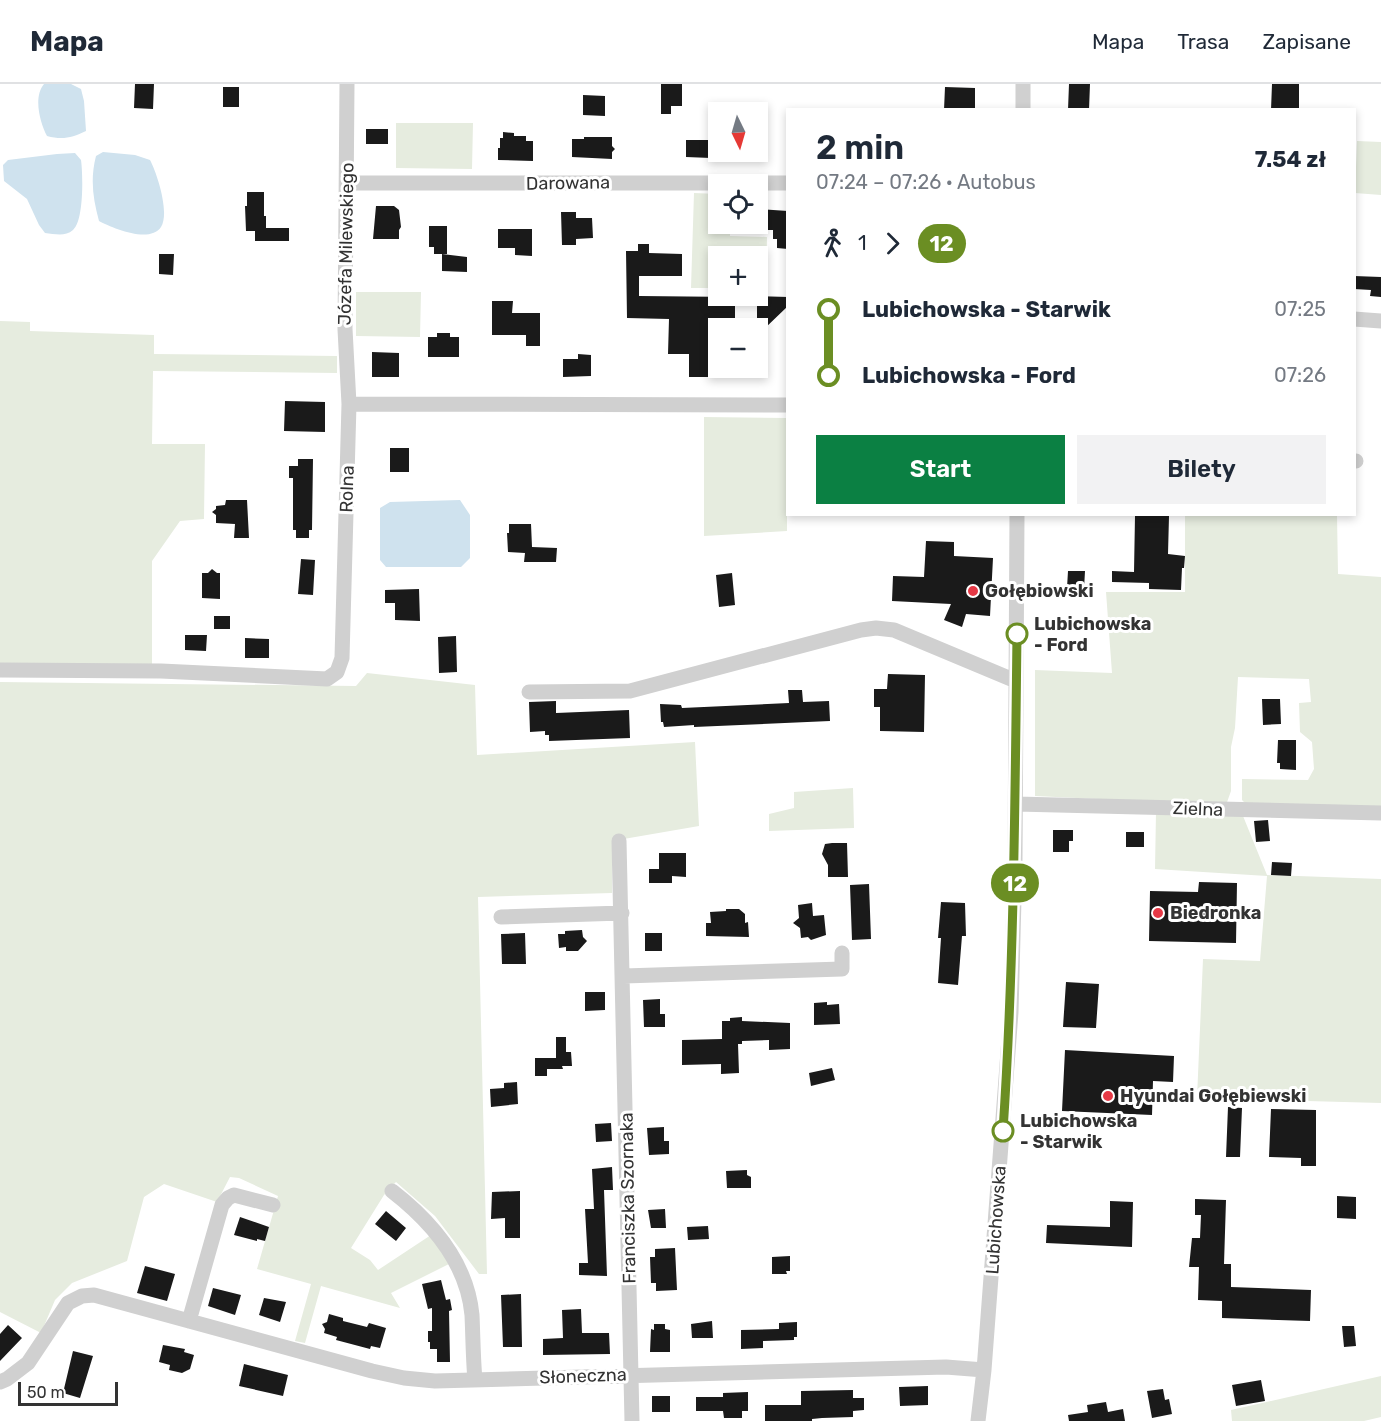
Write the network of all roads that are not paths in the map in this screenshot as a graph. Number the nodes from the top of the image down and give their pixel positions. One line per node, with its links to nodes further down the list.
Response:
1 (347, 84): 4 (street, Józefa Milewskiego)
2 (1023, 84): 3 (street)
3 (1023, 108)
4 (348, 183): 5 (street, Darowana); 8 (street, Józefa Milewskiego)
5 (786, 183)
6 (1356, 319): 7 (street)
7 (1381, 321)
8 (349, 405): 9 (street); 11 (street, Rolna)
9 (786, 405)
10 (1017, 516): 12 (street, Lubichowska)
11 (0, 670)
12 (1016, 681): 13 (street); 14 (street, Lubichowska)
13 (529, 692)
14 (1016, 804): 15 (street, Zielna); 24 (street, Lubichowska)
15 (1381, 813)
16 (619, 841): 17 (street, Franciszka Szornaka)
17 (622, 913): 18 (street); 20 (street, Franciszka Szornaka)
18 (501, 917)
19 (842, 953): 20 (street)
20 (624, 975): 25 (street, Franciszka Szornaka)
21 (392, 1191): 26 (street)
22 (273, 1205): 23 (street)
23 (189, 1321): 26 (street, Słoneczna); 27 (street, Słoneczna)
24 (984, 1370): 25 (street, Słoneczna); 29 (street, Lubichowska)
25 (632, 1374): 26 (street, Słoneczna); 28 (street, Franciszka Szornaka)
26 (475, 1380)
27 (0, 1382)
28 (633, 1421)
29 (978, 1421)

